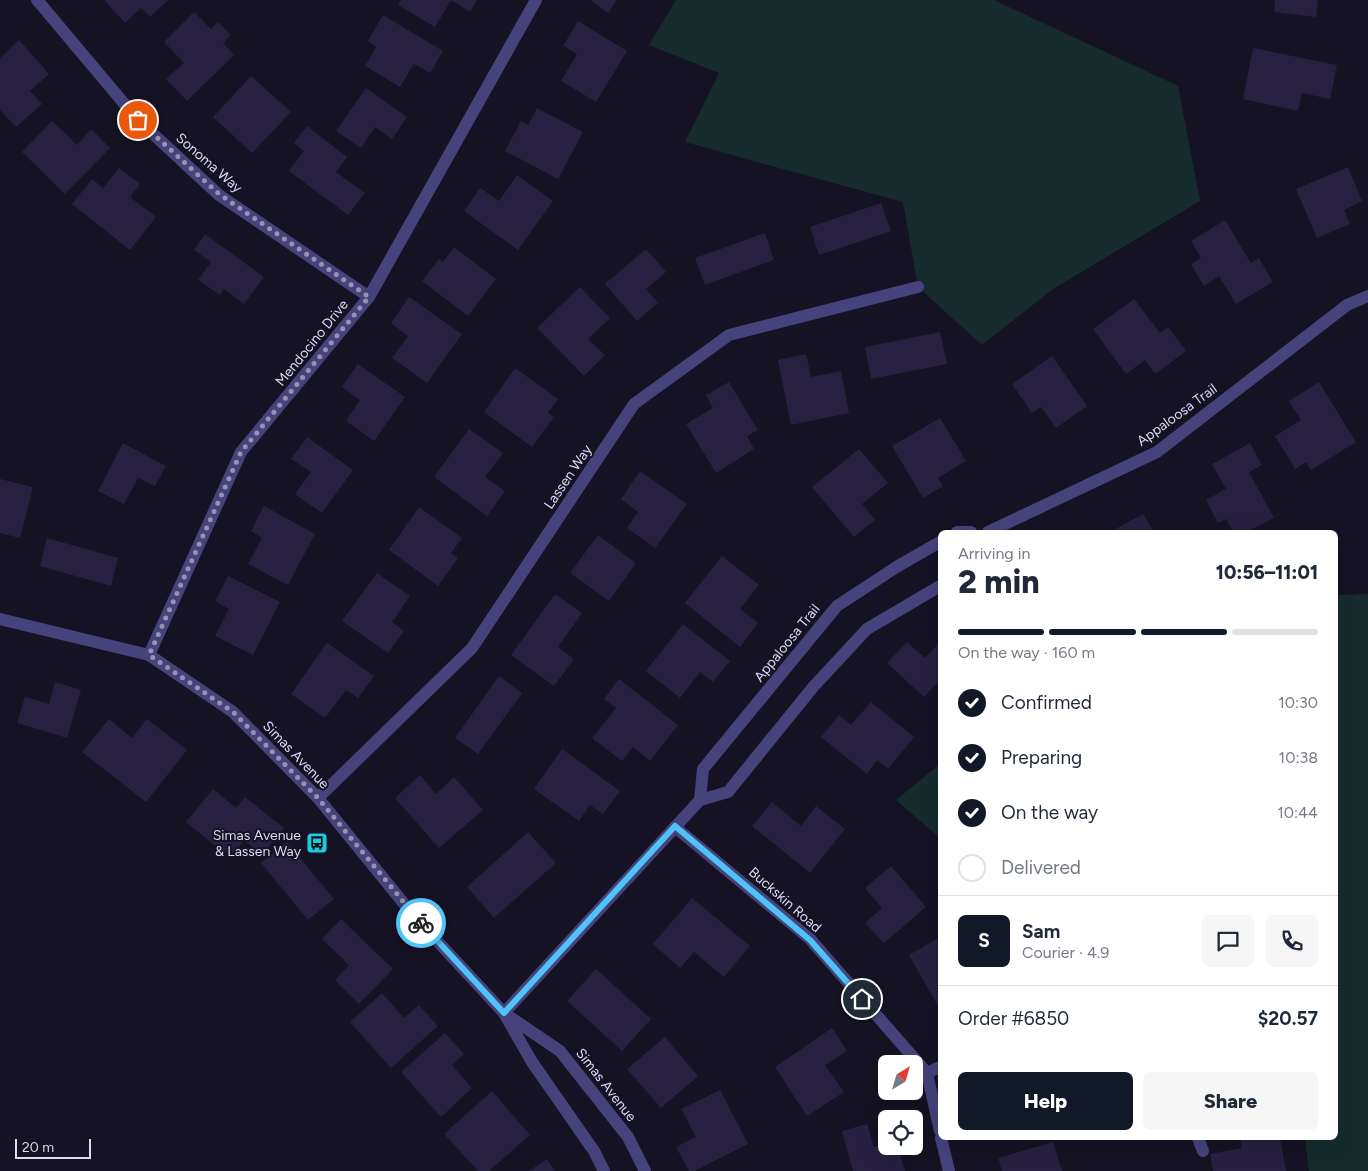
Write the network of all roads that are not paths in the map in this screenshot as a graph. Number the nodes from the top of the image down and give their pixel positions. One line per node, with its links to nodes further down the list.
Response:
1 (37, 0): 5 (street, Sonoma Way)
2 (536, 0): 5 (street, Mendocino Drive)
3 (918, 287): 11 (street, Lassen Way)
4 (1368, 296): 6 (street, Appaloosa Trail)
5 (369, 297): 10 (street, Mendocino Drive)
6 (992, 530)
7 (938, 543): 12 (street, Appaloosa Trail)
8 (938, 587): 12 (street)
9 (0, 619): 10 (street, Simas Avenue)
10 (149, 655): 11 (street, Simas Avenue)
11 (318, 798): 14 (street, Simas Avenue)
12 (700, 800): 13 (street)
13 (675, 826): 14 (street); 16 (street, Buckskin Road)
14 (504, 1013): 21 (street, Simas Avenue); 22 (street, Simas Avenue)
15 (938, 1068): 16 (street)
16 (927, 1073): 17 (street, Buckskin Road)
17 (938, 1122)
18 (942, 1140): 23 (street)
19 (1199, 1140): 20 (street)
20 (1204, 1151)
21 (604, 1171)
22 (645, 1171)
23 (949, 1171)

